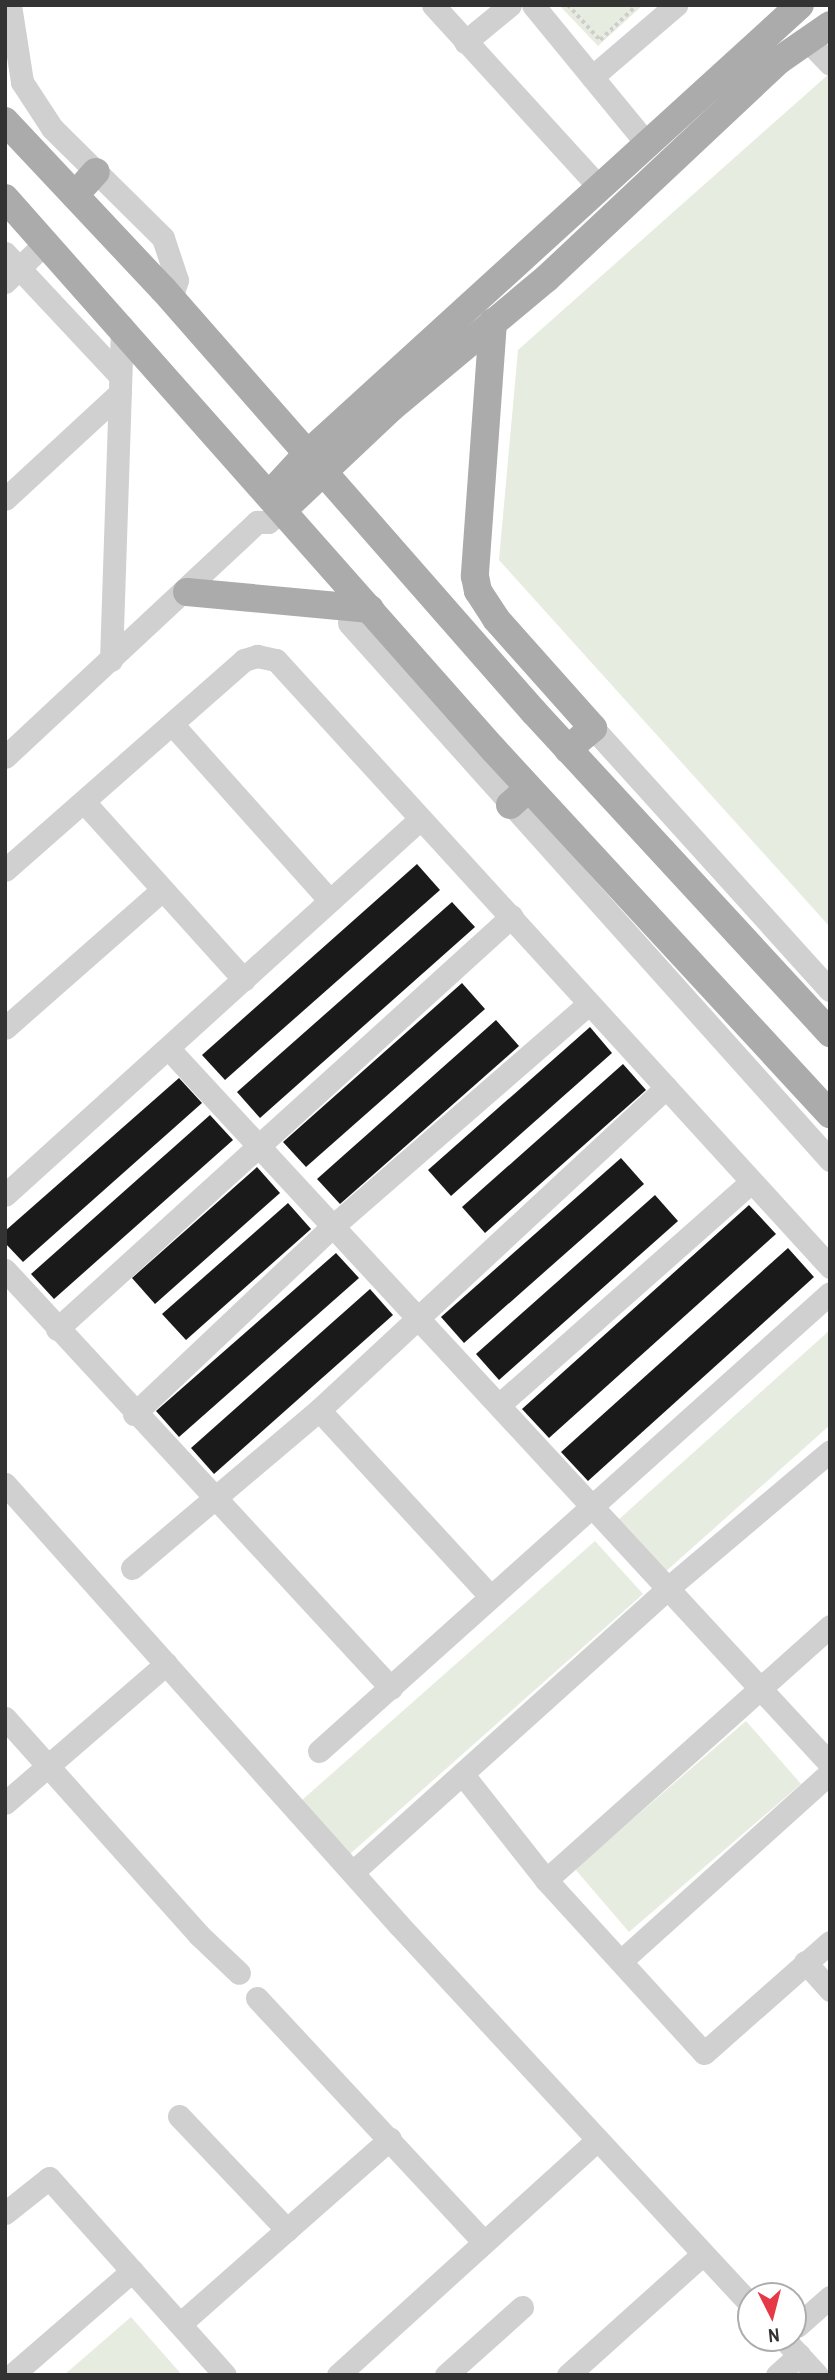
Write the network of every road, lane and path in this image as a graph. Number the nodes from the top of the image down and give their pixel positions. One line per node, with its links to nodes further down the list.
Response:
1 (9, 5): 15 (street)
2 (433, 5): 10 (street)
3 (510, 5): 10 (street)
4 (533, 5): 12 (street)
5 (568, 5): 6 (path)
6 (637, 5)
7 (676, 5): 12 (street)
8 (800, 5): 14 (main road)
9 (818, 32): 11 (street); 22 (main road)
10 (465, 42): 16 (street)
11 (830, 64)
12 (592, 77): 14 (street)
13 (5, 121): 17 (main road)
14 (647, 144): 16 (main road)
15 (96, 172): 17 (main road); 21 (street)
16 (599, 187): 25 (main road)
17 (75, 195): 21 (main road)
18 (5, 198): 19 (main road)
19 (45, 243): 20 (street); 23 (main road)
20 (10, 268): 24 (street)
21 (171, 299): 25 (main road)
22 (493, 322): 25 (main road); 32 (main road)
23 (122, 326): 24 (street); 27 (main road)
24 (120, 384): 26 (street); 30 (street)
25 (314, 464): 27 (main road); 33 (main road)
26 (5, 499)
27 (277, 502): 28 (street); 29 (main road)
28 (187, 592): 29 (main road); 30 (street)
29 (360, 616): 35 (main road)
30 (111, 660): 34 (street)
31 (172, 724): 36 (street); 37 (street); 40 (street)
32 (593, 728): 33 (main road); 43 (street)
33 (568, 749): 46 (main road)
34 (5, 757)
35 (519, 797): 49 (main road); 51 (street)
36 (84, 802): 38 (street); 39 (street)
37 (419, 820): 40 (street); 41 (street)
38 (5, 870)
39 (162, 890): 42 (street); 45 (street)
40 (330, 901): 42 (street)
41 (512, 916): 44 (street); 50 (street)
42 (244, 979): 47 (street)
43 (830, 990)
44 (588, 1004): 48 (street); 54 (street)
45 (5, 1028)
46 (830, 1033)
47 (168, 1048): 50 (street); 53 (street)
48 (666, 1087): 52 (street); 58 (street)
49 (830, 1114)
50 (258, 1146): 54 (street); 59 (street)
51 (830, 1160)
52 (749, 1184): 55 (street); 60 (street)
53 (5, 1195)
54 (333, 1226): 58 (street); 62 (street)
55 (830, 1267)
56 (5, 1270): 59 (street)
57 (830, 1293): 66 (street)
58 (419, 1319): 60 (street); 61 (street)
59 (57, 1329): 62 (street)
60 (499, 1405): 66 (street)
61 (319, 1410): 65 (street); 69 (street)
62 (134, 1414): 65 (street)
63 (830, 1451): 68 (street)
64 (5, 1484): 71 (street)
65 (217, 1500): 67 (street); 73 (street)
66 (592, 1506): 68 (street); 69 (street)
67 (132, 1568)
68 (668, 1588): 72 (street); 79 (street)
69 (489, 1595): 73 (street)
70 (830, 1626): 72 (street)
71 (166, 1664): 77 (street); 81 (street)
72 (762, 1686): 76 (street); 82 (street)
73 (391, 1688): 75 (street)
74 (5, 1718): 77 (street)
75 (319, 1751)
76 (830, 1763)
77 (47, 1766): 80 (street); 86 (street)
78 (830, 1773): 84 (street)
79 (464, 1776): 81 (street); 82 (street)
80 (5, 1803)
81 (354, 1871): 91 (street)
82 (546, 1880): 84 (street)
83 (830, 1942): 85 (street)
84 (621, 1961): 85 (street)
85 (805, 1962): 87 (street)
86 (239, 1973)
87 (830, 1990)
88 (257, 1998): 90 (street)
89 (179, 2116): 93 (street)
90 (390, 2139): 93 (street); 94 (street)
91 (596, 2141): 94 (street); 95 (street)
92 (5, 2213): 96 (street)
93 (287, 2230): 101 (street)
94 (484, 2242): 106 (street)
95 (703, 2254): 97 (street); 108 (street)
96 (132, 2271): 101 (street); 104 (street)
97 (737, 2290)
98 (830, 2297): 100 (street)
99 (522, 2306): 107 (street)
100 (807, 2317)
101 (180, 2324): 105 (street)
102 (798, 2352): 103 (street)
103 (799, 2355): 109 (street); 110 (street)
104 (12, 2375)
105 (225, 2375)
106 (338, 2375)
107 (446, 2375)
108 (568, 2375)
109 (777, 2375)
110 (817, 2375)

